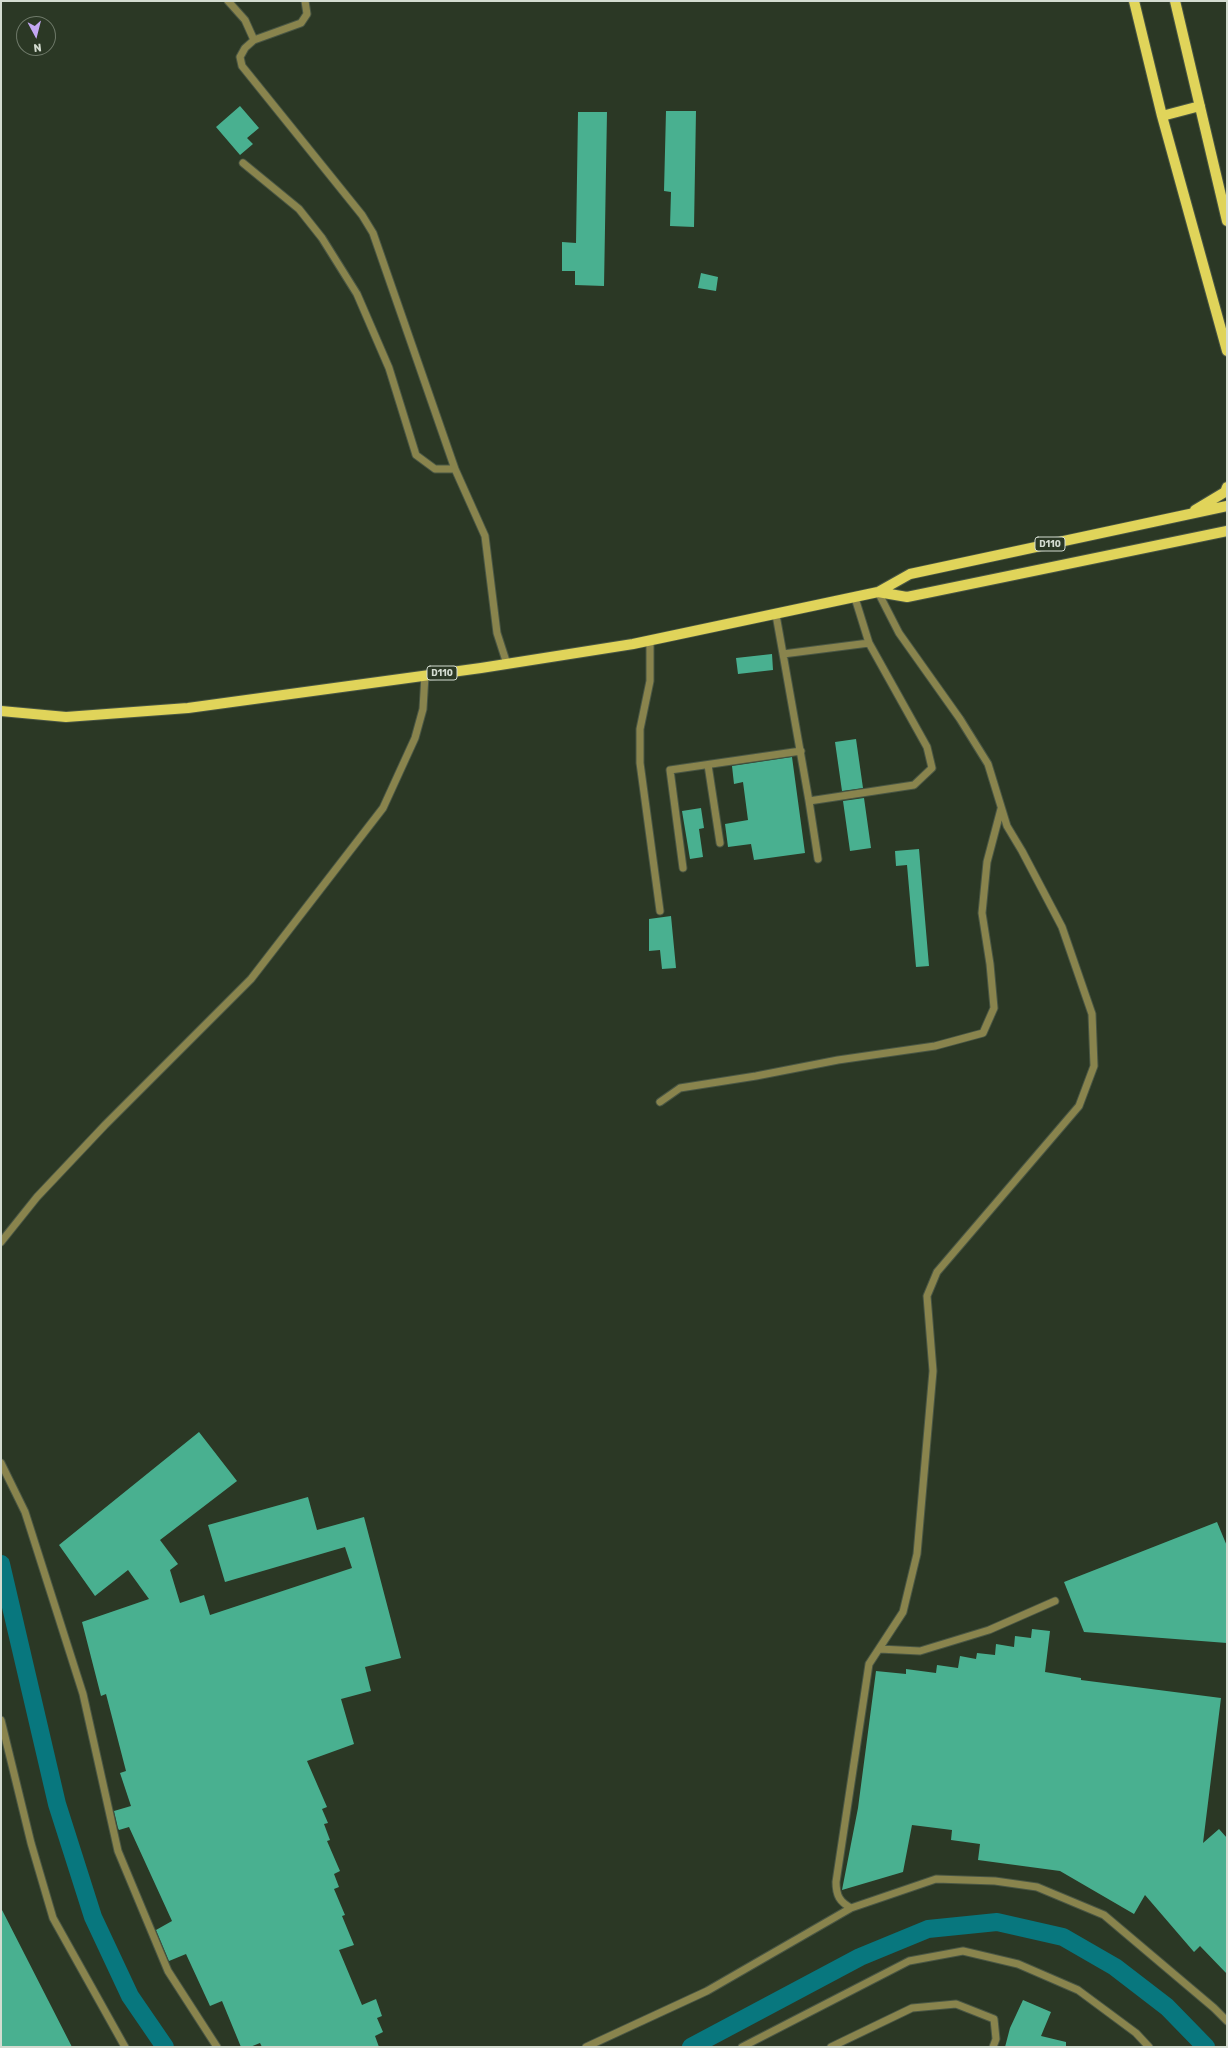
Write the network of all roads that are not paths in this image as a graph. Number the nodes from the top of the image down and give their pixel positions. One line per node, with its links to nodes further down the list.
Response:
1 (228, 1): 5 (lane)
2 (304, 1): 5 (lane)
3 (1134, 1): 7 (main road)
4 (1175, 1): 6 (main road)
5 (254, 40): 11 (lane)
6 (1200, 106): 7 (main road); 9 (main road)
7 (1162, 116): 10 (main road)
8 (243, 163): 11 (lane)
9 (1227, 221)
10 (1227, 351)
11 (455, 469): 22 (lane)
12 (1227, 487): 14 (main road)
13 (1227, 506): 14 (main road, D110)
14 (1187, 515): 16 (main road, D110)
15 (1227, 531): 16 (main road, D110)
16 (878, 592): 17 (main road, D110); 28 (lane)
17 (855, 598): 18 (main road, D110); 20 (lane)
18 (776, 615): 19 (main road, D110); 21 (lane)
19 (650, 640): 22 (main road, D110); 32 (lane)
20 (869, 643): 21 (lane); 27 (lane)
21 (784, 654): 25 (lane)
22 (507, 664): 23 (main road, D110)
23 (425, 675): 24 (main road, D110); 34 (lane)
24 (1, 712)
25 (800, 751): 26 (lane); 27 (lane)
26 (708, 765): 29 (lane); 31 (lane)
27 (809, 802): 30 (lane)
28 (1001, 809): 33 (lane); 37 (lane)
29 (720, 843)
30 (818, 859)
31 (683, 868)
32 (660, 910)
33 (660, 1102)
34 (1, 1242)
35 (1, 1463): 42 (lane)
36 (1055, 1601): 37 (lane)
37 (879, 1649): 39 (lane)
38 (1, 1720): 41 (lane)
39 (851, 1908): 40 (lane); 43 (lane)
40 (1227, 2021)
41 (125, 2047)
42 (217, 2047)
43 (586, 2047)
44 (742, 2047): 47 (lane)
45 (831, 2047): 46 (lane)
46 (993, 2047)
47 (1148, 2047)

